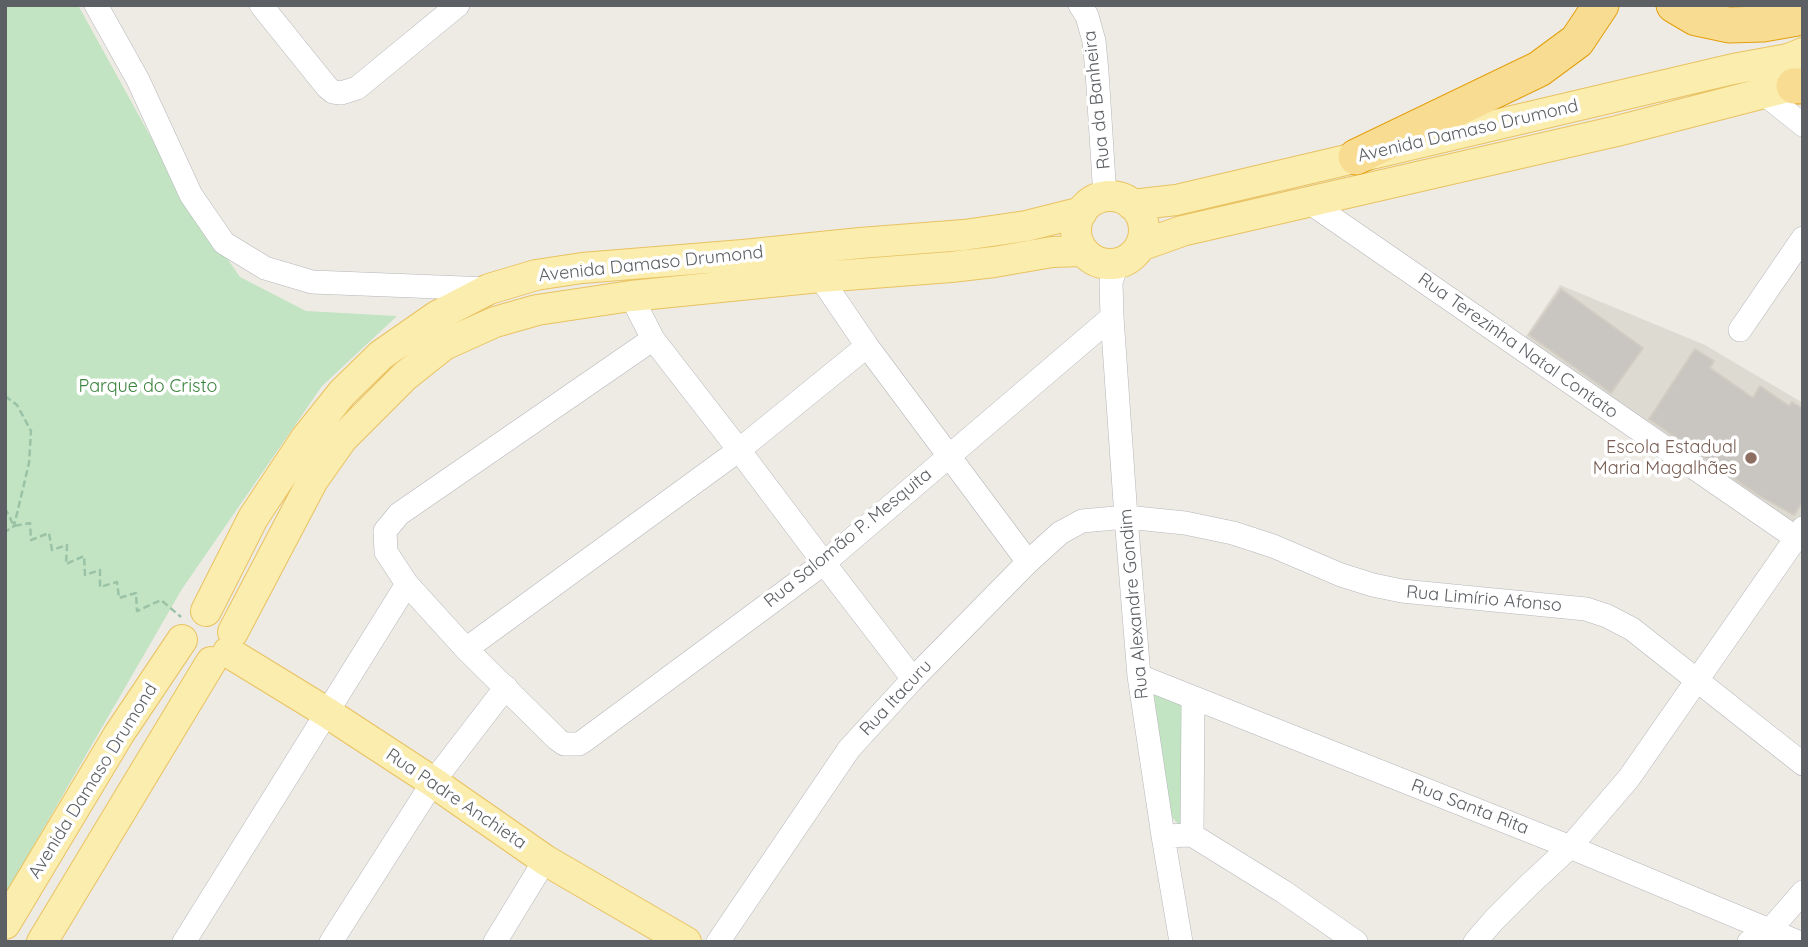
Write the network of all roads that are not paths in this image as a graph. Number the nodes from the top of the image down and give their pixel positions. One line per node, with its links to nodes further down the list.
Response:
1 (96, 5): 17 (street)
2 (261, 5): 3 (street)
3 (458, 5)
4 (1080, 5): 12 (street, Rua da Banheira)
5 (1601, 5): 10 (highway)
6 (1674, 5): 7 (highway)
7 (1803, 17)
8 (1793, 80): 9 (street); 10 (main road, Avenida Damaso Drumond); 11 (main road, Avenida Damaso Drumond)
9 (1803, 125)
10 (1356, 157): 12 (main road, Avenida Damaso Drumond)
11 (1309, 202): 15 (main road, Avenida Damaso Drumond); 26 (street, Rua Terezinha Natal Contato)
12 (1106, 204): 14 (main road); 15 (main road); 17 (main road, Avenida Damaso Drumond)
13 (1803, 238): 20 (street)
14 (1083, 251): 15 (main road); 16 (main road, Avenida Damaso Drumond)
15 (1128, 255): 19 (street, Rua Alexandre Gondim)
16 (820, 277): 18 (main road, Avenida Damaso Drumond); 22 (street)
17 (489, 289): 30 (main road, Avenida Damaso Drumond)
18 (631, 296): 21 (street); 31 (main road, Avenida Damaso Drumond)
19 (1112, 317): 24 (street, Rua Salomão P. Mesquita); 25 (street, Rua Alexandre Gondim)
20 (1740, 330)
21 (653, 339): 23 (street); 29 (street)
22 (867, 346): 23 (street); 24 (street)
23 (739, 450): 28 (street); 32 (street)
24 (949, 456): 27 (street); 28 (street, Rua Salomão P. Mesquita)
25 (1126, 517): 27 (street, Rua Itacuru); 33 (street, Rua Alexandre Gondim); 35 (street, Rua Limírio Afonso)
26 (1799, 533): 35 (street)
27 (1028, 562): 34 (street, Rua Itacuru)
28 (824, 563): 34 (street); 36 (street, Rua Salomão P. Mesquita)
29 (407, 584): 32 (street); 38 (street)
30 (192, 624): 31 (main road); 31 (main road); 46 (main road, Avenida Damaso Drumond)
31 (224, 649): 38 (main road, Rua Padre Anchieta); 48 (main road, Avenida Damaso Drumond)
32 (466, 649): 36 (street)
33 (1139, 676): 37 (street, Rua Santa Rita); 42 (street, Rua Alexandre Gondim)
34 (913, 678): 53 (street, Rua Itacuru)
35 (1698, 680): 39 (street, Rua Limírio Afonso); 43 (street)
36 (506, 687): 40 (street)
37 (1193, 698): 41 (street); 43 (street, Rua Santa Rita)
38 (326, 712): 40 (main road, Rua Padre Anchieta); 49 (street)
39 (1803, 764)
40 (433, 782): 44 (main road, Rua Padre Anchieta); 50 (street)
41 (1192, 835): 42 (street); 55 (street)
42 (1163, 836): 54 (street, Rua Alexandre Gondim)
43 (1570, 847): 47 (street, Rua Santa Rita); 56 (street)
44 (545, 860): 51 (street); 52 (main road, Rua Padre Anchieta)
45 (1803, 892): 47 (street)
46 (5, 924)
47 (1770, 930): 57 (street); 58 (street, Rua Santa Rita)
48 (42, 942)
49 (184, 942)
50 (331, 942)
51 (495, 942)
52 (686, 942)
53 (718, 942)
54 (1181, 942)
55 (1356, 942)
56 (1475, 942)
57 (1749, 942)
58 (1798, 942)

